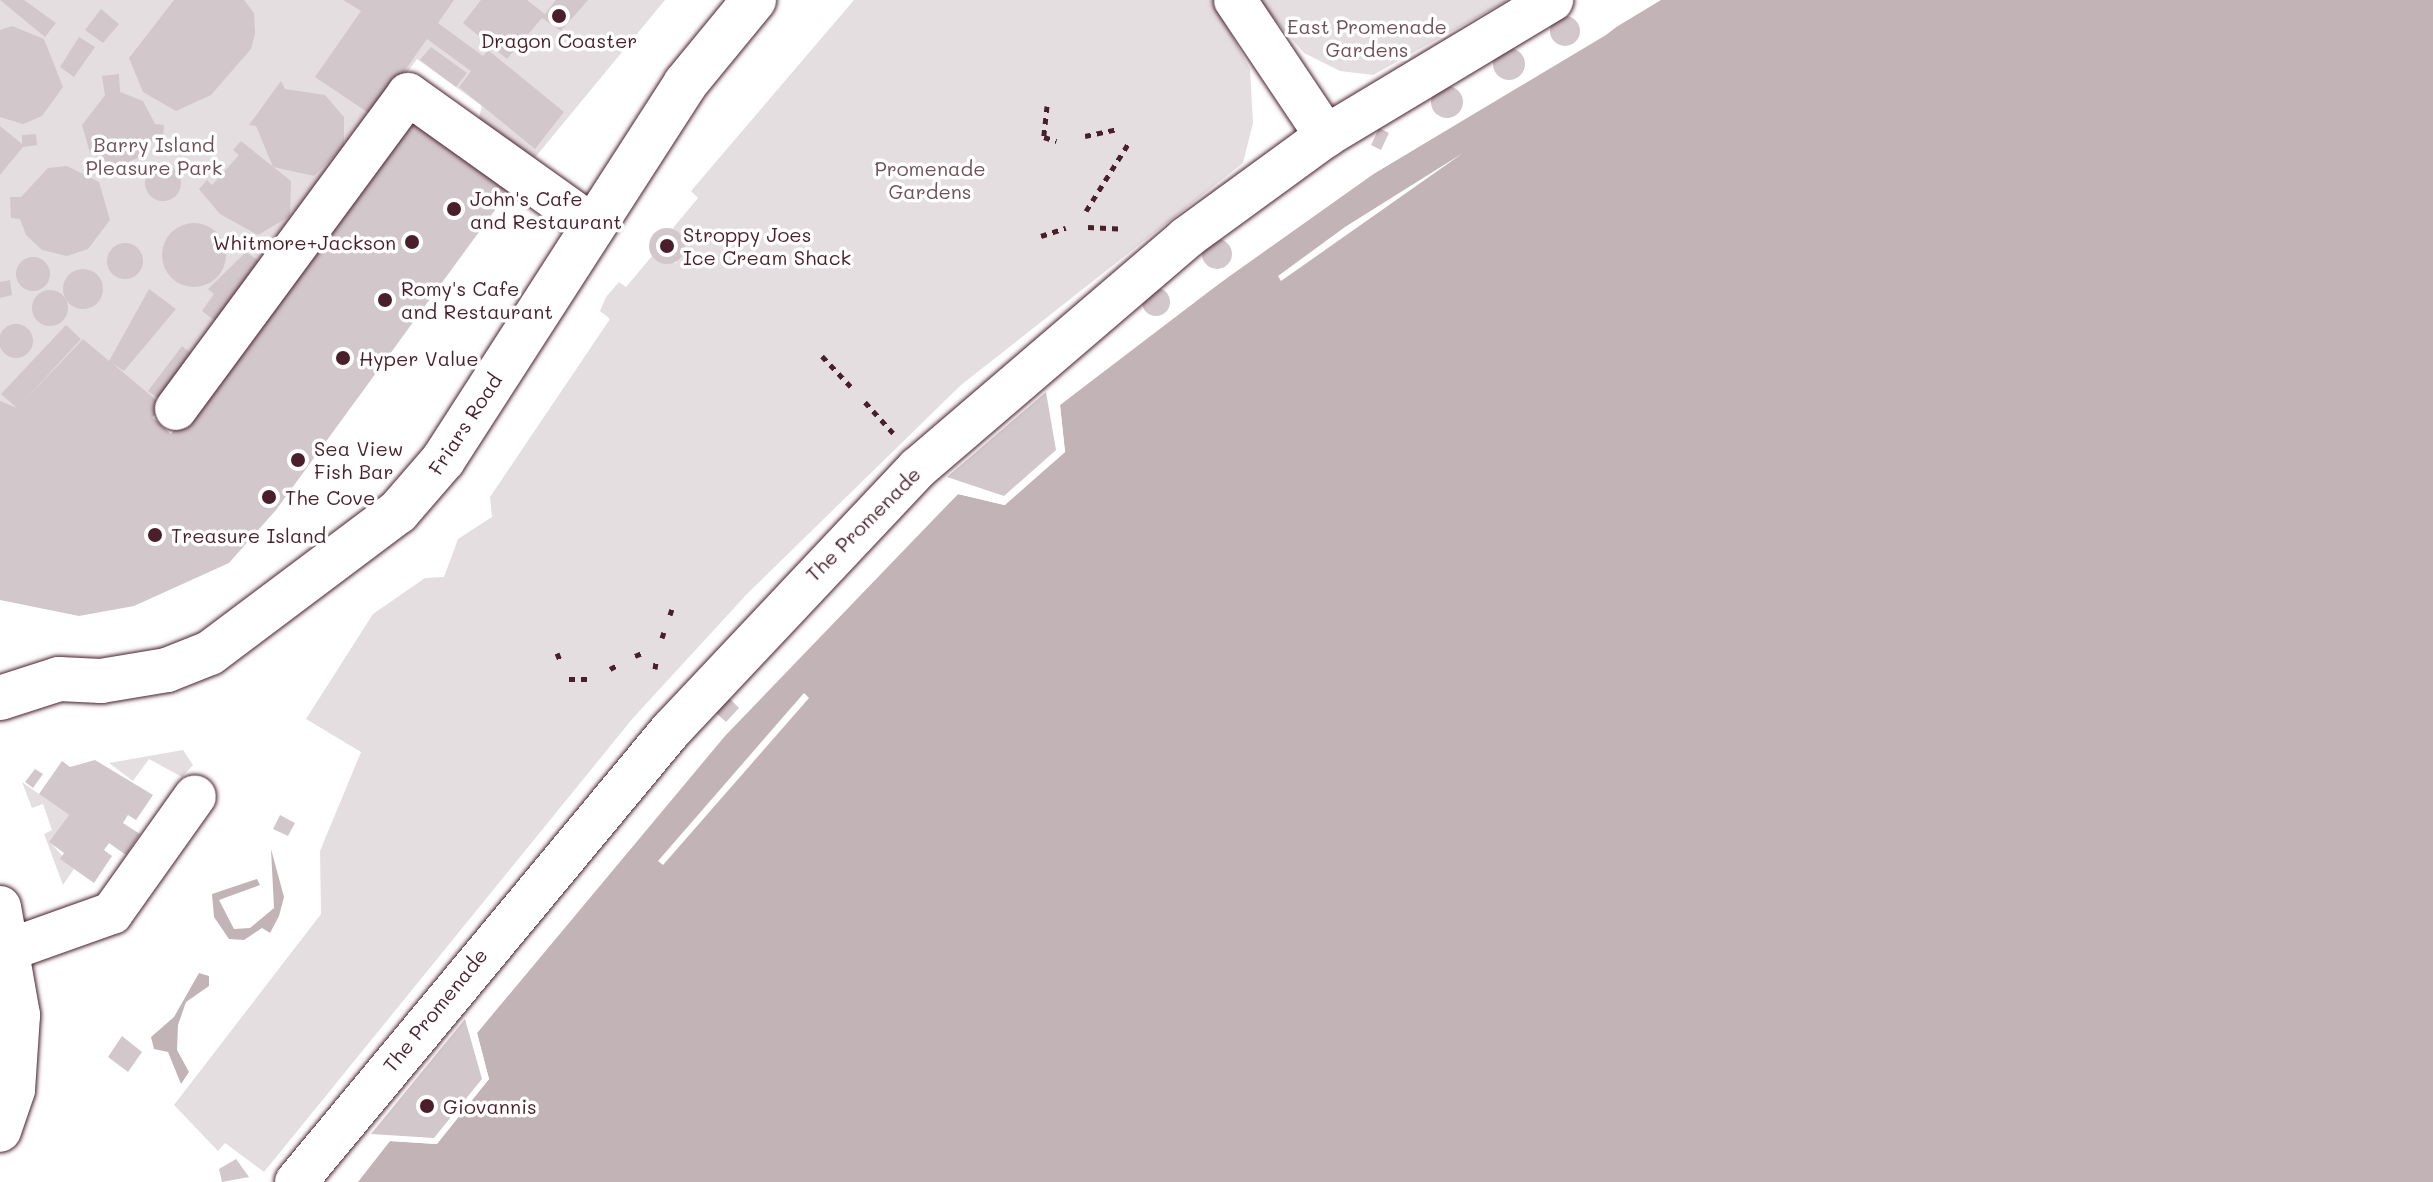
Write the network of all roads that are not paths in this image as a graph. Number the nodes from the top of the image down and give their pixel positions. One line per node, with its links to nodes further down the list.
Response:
1 (754, 0): 5 (main road, Friars Road)
2 (1235, 0): 4 (street)
3 (1552, 0): 4 (street, The Promenade)
4 (1326, 136): 12 (street, The Promenade)
5 (589, 223): 6 (street); 7 (main road, Friars Road)
6 (176, 409)
7 (0, 698)
8 (195, 796): 10 (street)
9 (0, 907): 10 (street)
10 (11, 949): 11 (street)
11 (0, 1131)
12 (296, 1182)

